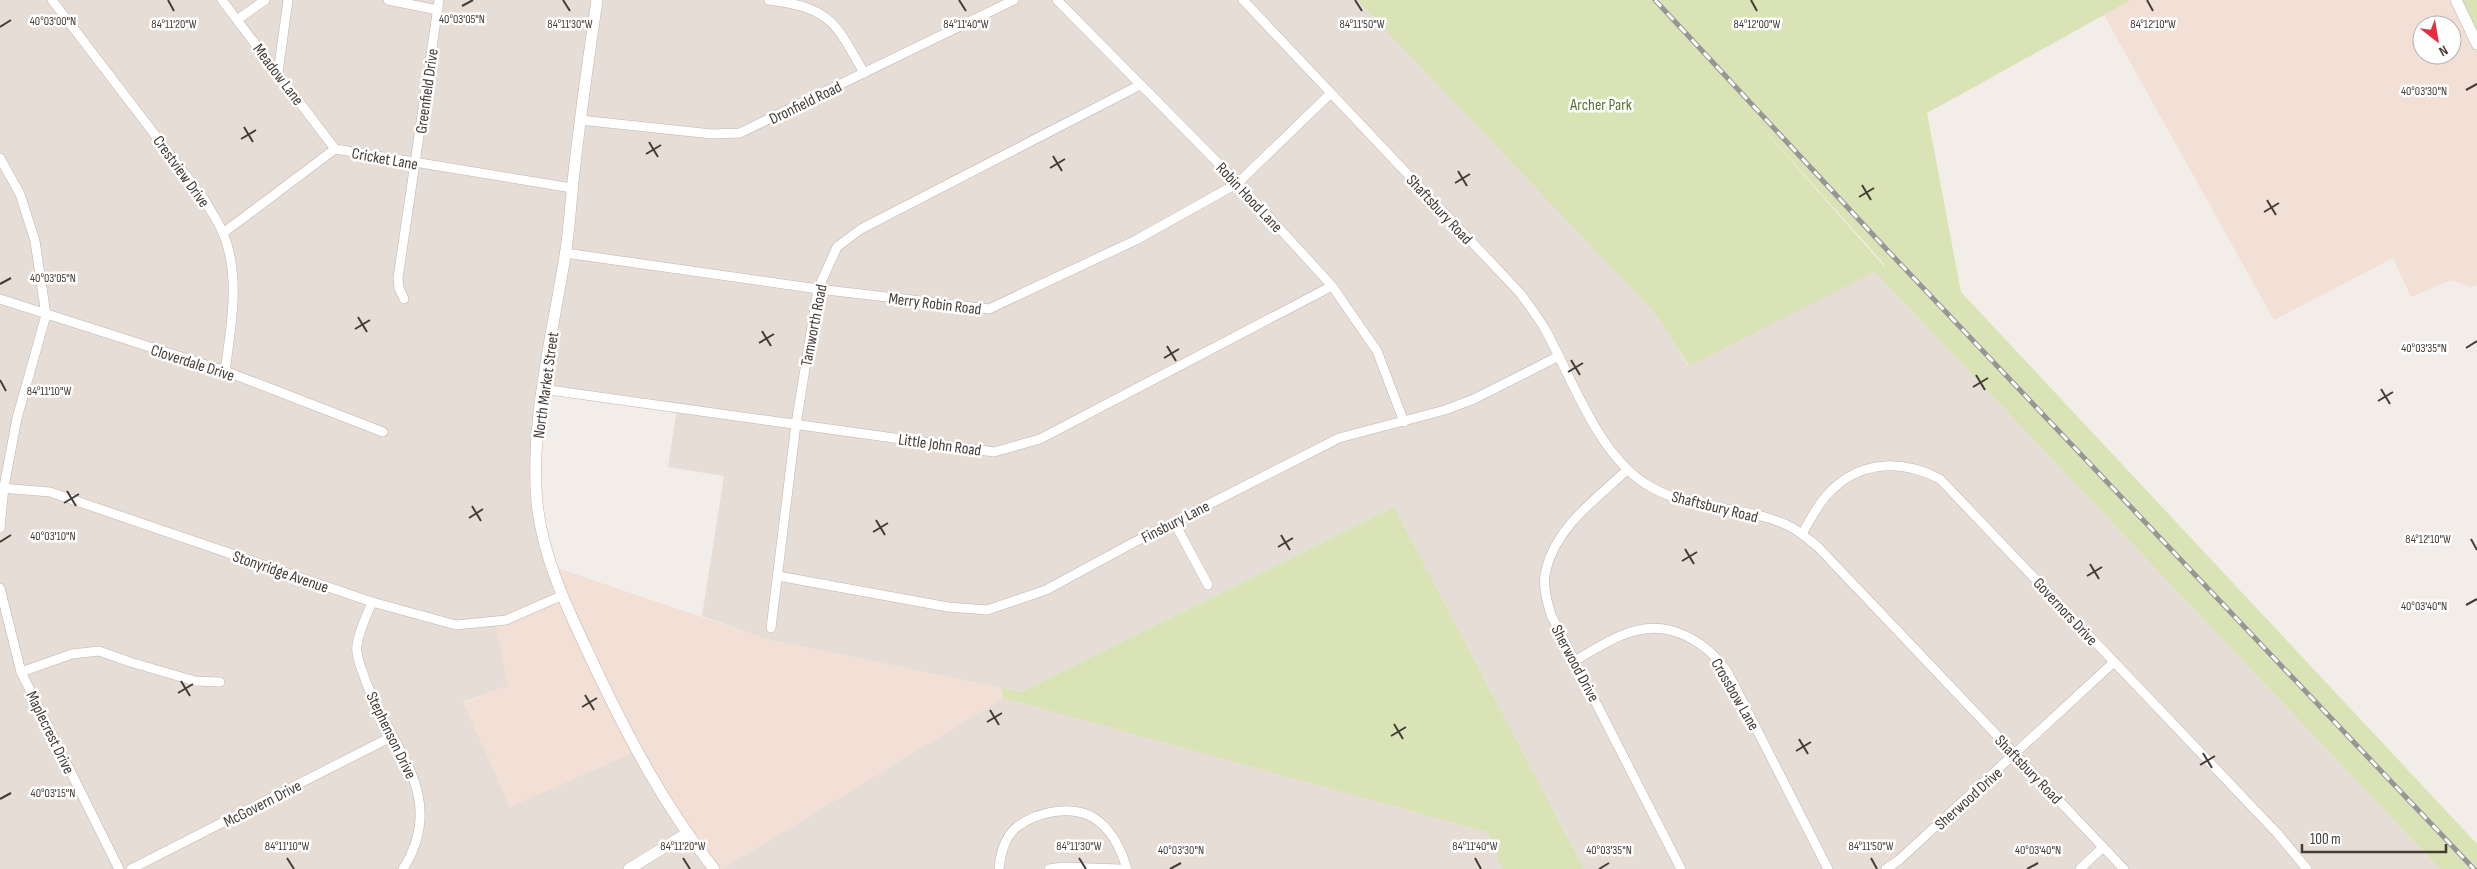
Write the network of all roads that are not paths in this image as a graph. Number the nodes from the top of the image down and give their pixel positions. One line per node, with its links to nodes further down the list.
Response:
1 (52, 0): 25 (street, Crestview Drive)
2 (222, 0): 13 (street, Meadow Lane)
3 (265, 0): 13 (street)
4 (288, 0): 15 (street)
5 (388, 0): 12 (street)
6 (597, 0): 19 (street, North Market Street)
7 (768, 0): 16 (street)
8 (1014, 0): 16 (street, Dronfield Road)
9 (1057, 0): 17 (street, Robin Hood Lane)
10 (1243, 0): 18 (street, Shaftsbury Road)
11 (2456, 0): 14 (street)
12 (438, 5): 22 (street, Greenfield Drive)
13 (237, 20): 15 (street, Meadow Lane)
14 (2477, 44)
15 (278, 73): 20 (street, Meadow Lane)
16 (864, 73): 19 (street, Dronfield Road)
17 (1140, 85): 23 (street, Robin Hood Lane); 28 (street, Tamworth Road)
18 (1331, 93): 23 (street, Merry Robin Road); 32 (street, Shaftsbury Road)
19 (580, 120): 24 (street, North Market Street)
20 (335, 150): 22 (street, Cricket Lane); 25 (street, Cricket Lane)
21 (0, 158): 31 (street)
22 (415, 164): 24 (street, Cricket Lane); 30 (street, Greenfield Drive)
23 (1238, 183): 27 (street, Robin Hood Lane); 28 (street, Merry Robin Road)
24 (572, 188): 26 (street, North Market Street)
25 (223, 233): 33 (street, Crestview Drive)
26 (565, 253): 28 (street, Merry Robin Road); 34 (street, North Market Street)
27 (1332, 286): 35 (street, Robin Hood Lane); 36 (street, Little John Road)
28 (818, 288): 36 (street, Tamworth Road)
29 (0, 299): 31 (street, Cloverdale Drive)
30 (404, 299)
31 (46, 315): 33 (street, Cloverdale Drive); 39 (street)
32 (1559, 356): 35 (street, Finsbury Lane); 38 (street, Shaftsbury Road)
33 (225, 371): 37 (street, Cloverdale Drive)
34 (542, 388): 36 (street, Little John Road); 46 (street, North Market Street)
35 (1404, 422): 40 (street, Finsbury Lane)
36 (796, 424): 43 (street, Tamworth Road)
37 (383, 432)
38 (1627, 470): 42 (street, Shaftsbury Road); 49 (street, Sherwood Drive)
39 (2, 488): 41 (street); 47 (street, Stonyridge Avenue)
40 (1174, 522): 43 (street, Finsbury Lane); 44 (street)
41 (0, 528)
42 (1802, 534): 50 (street, Governors Drive); 54 (street, Shaftsbury Road)
43 (778, 576): 48 (street, Tamworth Road)
44 (1208, 584)
45 (0, 588): 51 (street, Maplecrest Drive)
46 (561, 596): 47 (street, Stonyridge Avenue); 55 (street, North Market Street)
47 (372, 602): 53 (street, Stephenson Drive)
48 (771, 628)
49 (1576, 660): 66 (street, Sherwood Drive); 67 (street, Crossbow Lane)
50 (2114, 662): 54 (street, Sherwood Drive); 71 (street, Governors Drive)
51 (21, 672): 52 (street); 57 (street, Maplecrest Drive)
52 (220, 682)
53 (393, 736): 58 (street, McGovern Drive); 59 (street, Stephenson Drive)
54 (2016, 755): 56 (street, Shaftsbury Road); 68 (street, Sherwood Drive)
55 (686, 834): 60 (street); 61 (street, North Market Street)
56 (2103, 847): 69 (street); 70 (street, Shaftsbury Road)
57 (119, 869)
58 (131, 869)
59 (403, 869)
60 (629, 869)
61 (714, 869)
62 (999, 869): 65 (street)
63 (1049, 869): 64 (street)
64 (1120, 869)
65 (1127, 869)
66 (1681, 869)
67 (1828, 869)
68 (1886, 869)
69 (2080, 869)
70 (2124, 869)
71 (2307, 869)

